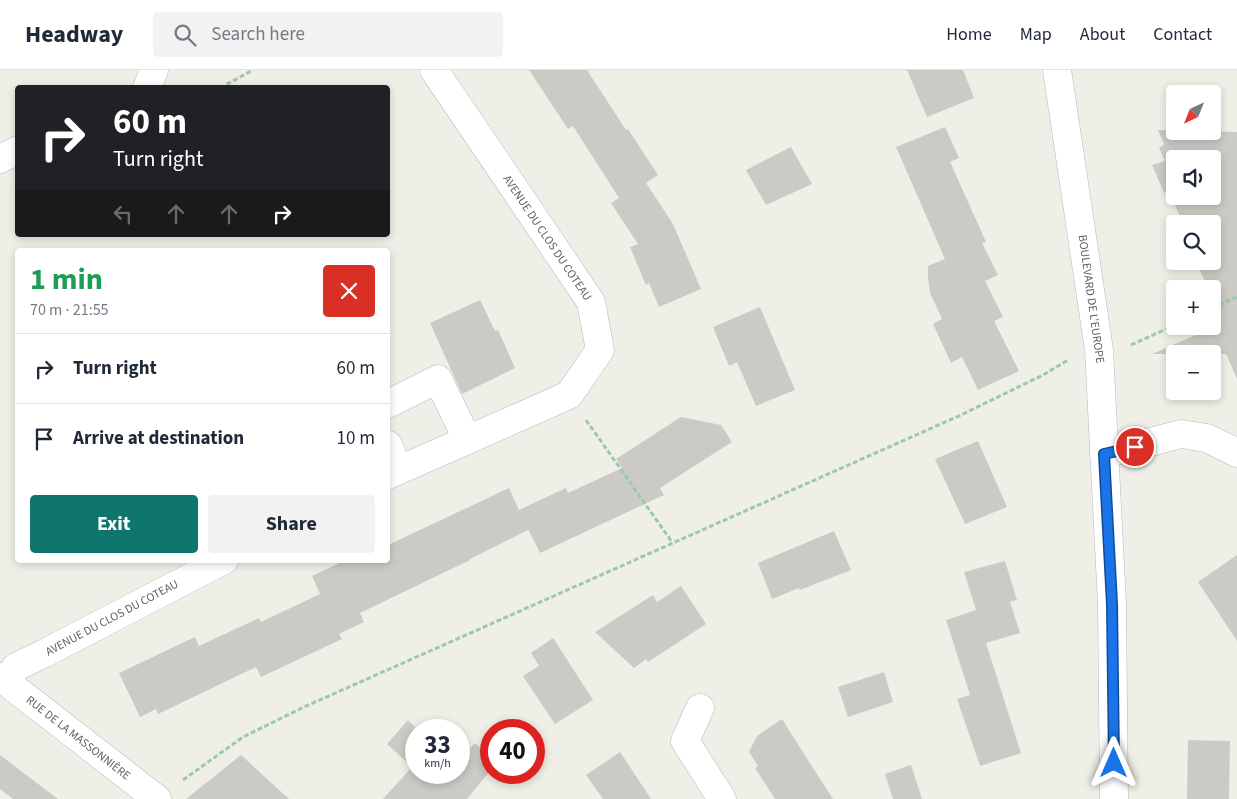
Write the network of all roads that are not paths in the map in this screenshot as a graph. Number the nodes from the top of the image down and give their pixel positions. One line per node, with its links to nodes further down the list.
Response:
1 (154, 70): 4 (street)
2 (434, 70): 8 (street, AVENUE DU CLOS DU COTEAU)
3 (1058, 70): 10 (street, BOULEVARD DE L'EUROPE)
4 (148, 85)
5 (15, 152): 6 (street)
6 (0, 159)
7 (390, 403): 8 (street)
8 (467, 439): 11 (street)
9 (1237, 452): 10 (street)
10 (1104, 454): 17 (street, BOULEVARD DE L'EUROPE)
11 (391, 463)
12 (218, 563): 13 (street, AVENUE DU CLOS DU COTEAU)
13 (3, 680): 15 (street, RUE DE LA MASSONNIÈRE)
14 (700, 708): 16 (street)
15 (157, 799)
16 (722, 799)
17 (1114, 799)

